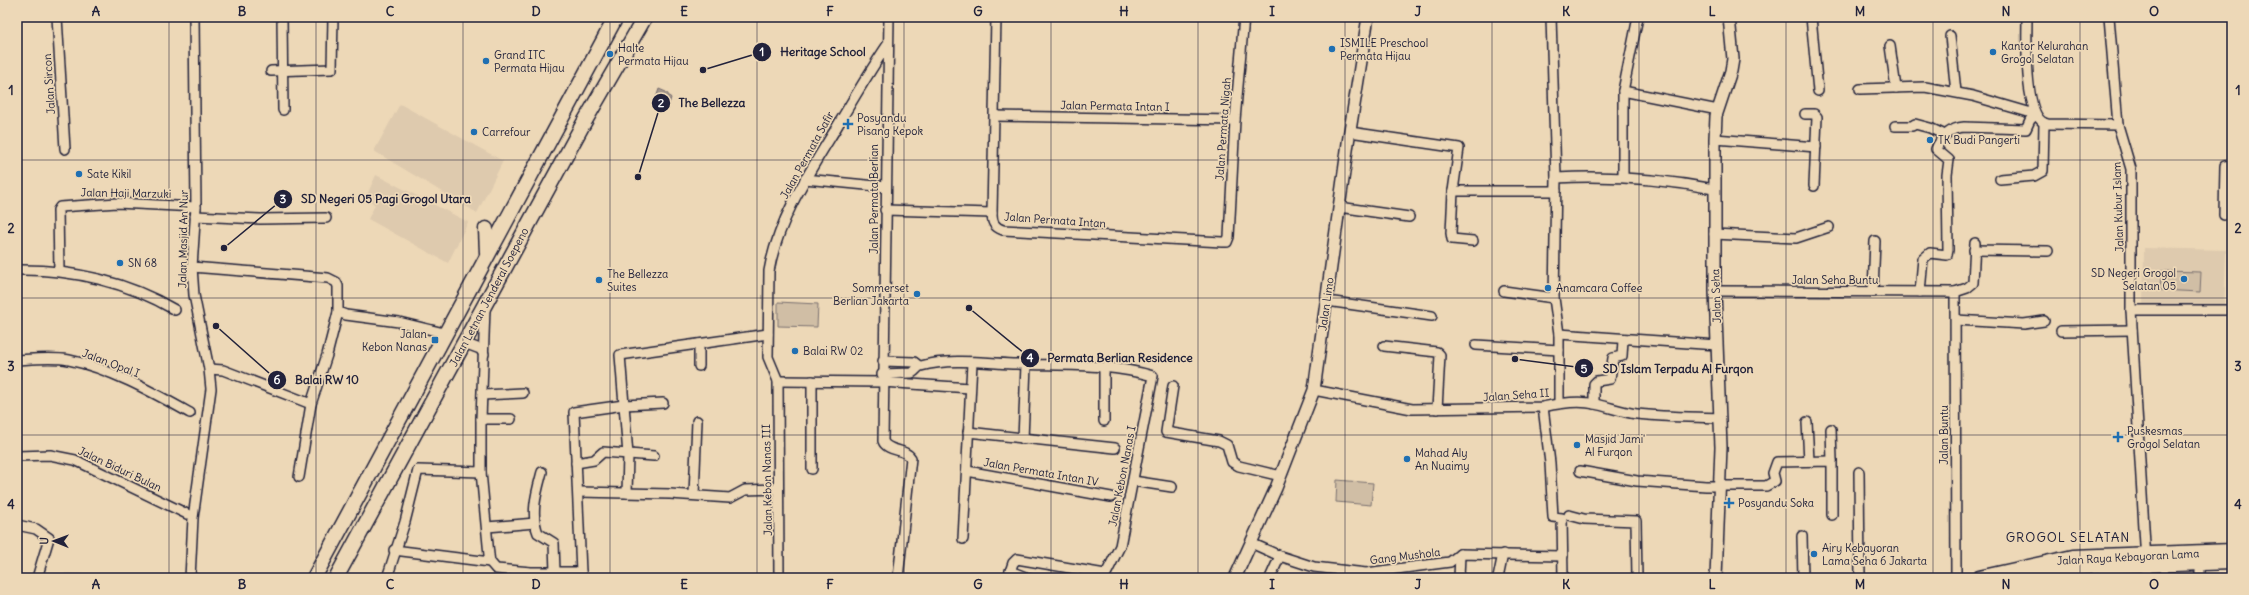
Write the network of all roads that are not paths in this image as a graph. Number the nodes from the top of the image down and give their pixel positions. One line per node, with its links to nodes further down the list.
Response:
1 (58, 17): 42 (street, Jalan Sircon)
2 (194, 17): 55 (street, Jalan Masjid An Nur)
3 (282, 17): 21 (street)
4 (333, 17): 21 (street)
5 (616, 17): 37 (main road, Jalan Letnan Jenderal Soepeno)
6 (645, 17): 78 (main road, Jalan Letnan Jenderal Soepeno)
7 (889, 17): 18 (street, Jalan Permata Berlian)
8 (996, 17): 31 (street, Jalan Permata Intan)
9 (1244, 17): 32 (street, Jalan Permata Nigah)
10 (1368, 17): 36 (street, Jalan Limo)
11 (1551, 17): 45 (street)
12 (1638, 17): 24 (street)
13 (1729, 17): 28 (street, Jalan Seha)
14 (1811, 17): 25 (street)
15 (2109, 17): 34 (street, Jalan Kubur Islam)
16 (2027, 20): 30 (street)
17 (1950, 36): 26 (street)
18 (888, 44): 47 (street, Jalan Permata Safir); 49 (street, Jalan Permata Berlian)
19 (1890, 46): 22 (street)
20 (271, 71): 21 (street)
21 (283, 71): 27 (street)
22 (1896, 88): 23 (street); 26 (street)
23 (1860, 89)
24 (1624, 91): 28 (street); 44 (street)
25 (1818, 91)
26 (1956, 92): 30 (street)
27 (283, 110)
28 (1718, 110): 40 (street, Jalan Seha)
29 (1805, 114): 41 (street)
30 (2035, 114): 33 (street); 39 (street)
31 (995, 116): 32 (street, Jalan Permata Intan I); 56 (street, Jalan Permata Intan)
32 (1235, 120): 65 (street, Jalan Permata Nigah)
33 (2044, 123): 34 (street); 46 (street)
34 (2118, 125): 80 (street, Jalan Kubur Islam)
35 (1895, 126): 39 (street)
36 (1350, 132): 51 (street); 53 (street, Jalan Limo)
37 (553, 133): 38 (main road); 67 (main road, Jalan Letnan Jenderal Soepeno)
38 (537, 135)
39 (1944, 135): 74 (street)
40 (1715, 139): 41 (street); 50 (street, Jalan Seha)
41 (1816, 147): 48 (street)
42 (65, 149)
43 (2232, 165): 57 (street)
44 (1623, 177): 45 (street); 50 (street)
45 (1556, 178): 52 (street)
46 (2000, 178)
47 (805, 179): 49 (street); 89 (street, Jalan Permata Safir)
48 (1814, 186)
49 (886, 187): 54 (street, Jalan Permata Berlian)
50 (1714, 189): 62 (street, Jalan Seha)
51 (1453, 190): 52 (street); 63 (street)
52 (1556, 191): 76 (street)
53 (1340, 207): 58 (street); 77 (street, Jalan Limo)
54 (885, 210): 56 (street); 100 (street, Jalan Permata Berlian)
55 (195, 211): 59 (street, Jalan Haji Marzuki); 68 (street, Jalan Masjid An Nur); 70 (street, Jalan Haji Marzuki)
56 (992, 213): 65 (street, Jalan Permata Intan)
57 (2224, 215)
58 (1409, 217)
59 (326, 218)
60 (1829, 227): 62 (street)
61 (486, 229): 67 (main road)
62 (1714, 234): 72 (street, Jalan Seha)
63 (1473, 241)
64 (1875, 241): 73 (street)
65 (1227, 242)
66 (2048, 251): 75 (street)
67 (487, 254): 88 (main road, Jalan Letnan Jenderal Soepeno)
68 (192, 267): 82 (street); 105 (street, Jalan Masjid An Nur)
69 (17, 270): 70 (street)
70 (59, 271): 79 (street)
71 (1504, 291): 76 (street)
72 (1715, 291): 73 (street, Jalan Seha Buntu); 95 (street, Jalan Seha)
73 (1873, 292): 74 (street, Jalan Seha Buntu)
74 (1920, 292): 75 (street, Jalan Seha Buntu)
75 (1955, 292): 84 (street, Jalan Buntu)
76 (1554, 298): 90 (street)
77 (1327, 302): 83 (street); 112 (street, Jalan Limo)
78 (485, 303): 92 (main road, Jalan Letnan Jenderal Soepeno); 98 (street)
79 (175, 310)
80 (2131, 310): 81 (street); 86 (street, Jalan Kubur Islam)
81 (2232, 310)
82 (338, 312): 88 (street); 117 (street)
83 (1432, 316)
84 (1956, 320): 85 (street); 198 (street, Jalan Buntu)
85 (2044, 321)
86 (2132, 330): 87 (street); 174 (street, Jalan Kubur Islam)
87 (2061, 331)
88 (444, 333): 155 (main road, Jalan Letnan Jenderal Soepeno)
89 (768, 334): 93 (street); 108 (street, Jalan Permata Safir)
90 (1559, 334): 91 (street); 97 (street)
91 (1623, 340): 95 (street); 118 (street)
92 (464, 344): 98 (street); 156 (main road, Jalan Letnan Jenderal Soepeno)
93 (699, 344): 103 (street); 119 (street)
94 (1476, 345): 97 (street)
95 (1717, 345): 124 (street, Jalan Seha)
96 (1384, 346): 121 (street)
97 (1559, 350): 116 (street)
98 (484, 354): 114 (street)
99 (17, 360): 122 (street, Jalan Opal I)
100 (883, 361): 104 (street); 107 (street, Jalan Permata Berlian)
101 (972, 363): 102 (street); 104 (street); 111 (street, Jalan Permata Intan IV)
102 (1026, 365): 106 (street); 131 (street)
103 (699, 366)
104 (919, 366): 107 (street)
105 (209, 368): 117 (street); 182 (street, Jalan Masjid An Nur)
106 (1104, 368): 127 (street); 147 (street, Jalan Kebon Nanas I)
107 (882, 378): 109 (street); 111 (street); 187 (street, Jalan Permata Berlian)
108 (778, 381): 109 (street); 150 (street, Jalan Kebon Nanas III)
109 (812, 381): 139 (street)
110 (1173, 386): 145 (street)
111 (970, 388): 130 (street, Jalan Permata Intan IV)
112 (1314, 390): 121 (street, Jalan Seha II); 145 (street, Jalan Limo)
113 (523, 393): 114 (street)
114 (482, 395): 123 (street)
115 (663, 403): 119 (street)
116 (1559, 403): 118 (street, Jalan Seha II); 120 (street, Jalan Seha II)
117 (310, 404): 146 (street)
118 (1594, 404): 124 (street, Jalan Seha II)
119 (624, 405): 133 (street); 138 (street)
120 (1543, 408): 121 (street, Jalan Seha II); 170 (street)
121 (1437, 409)
122 (190, 413)
123 (481, 418): 125 (street); 142 (street)
124 (1719, 418): 148 (street, Jalan Seha)
125 (511, 419)
126 (697, 421): 153 (street)
127 (1104, 421)
128 (1807, 422): 136 (street)
129 (1831, 429): 137 (street)
130 (968, 432): 131 (street); 140 (street, Jalan Permata Intan IV)
131 (1023, 439): 132 (street)
132 (1115, 448)
133 (628, 455): 135 (street); 138 (street); 152 (street)
134 (17, 456): 157 (street, Jalan Biduri Bulan)
135 (654, 456)
136 (1809, 461): 137 (street); 148 (street)
137 (1832, 461): 159 (street)
138 (576, 463): 151 (street)
139 (812, 469)
140 (967, 471): 154 (street, Jalan Permata Intan IV); 164 (street, Jalan Permata Intan IV)
141 (1580, 471): 148 (street)
142 (482, 472): 162 (street); 166 (street)
143 (542, 472): 160 (street)
144 (1858, 472): 197 (street)
145 (1281, 476): 165 (street, Jalan Limo)
146 (299, 477)
147 (1133, 481): 149 (street); 180 (street, Jalan Kebon Nanas I)
148 (1721, 486): 195 (street, Jalan Seha)
149 (1172, 487)
150 (778, 489): 153 (street); 186 (street, Jalan Kebon Nanas III)
151 (579, 492): 152 (street); 179 (street)
152 (627, 493): 153 (street)
153 (694, 495)
154 (1111, 497)
155 (356, 500): 156 (main road); 183 (main road, Jalan Letnan Jenderal Soepeno)
156 (372, 511): 184 (main road, Jalan Letnan Jenderal Soepeno)
157 (187, 514)
158 (1569, 515): 194 (street)
159 (1832, 515)
160 (535, 523): 162 (street); 176 (street)
161 (17, 525): 181 (street)
162 (487, 527): 175 (street)
163 (1802, 536): 196 (street)
164 (963, 539)
165 (1251, 543): 169 (street, Gang Mushola); 189 (street, Jalan Limo)
166 (394, 550): 175 (street); 185 (street)
167 (1460, 554): 168 (street, Gang Mushola); 169 (street, Gang Mushola); 191 (street)
168 (1503, 554): 170 (street, Gang Mushola); 192 (street)
169 (1280, 556): 190 (street)
170 (1563, 556): 193 (street)
171 (2226, 557): 173 (main road, Jalan Raya Kebayoran Lama); 174 (main road, Jalan Raya Kebayoran Lama)
172 (2103, 561): 174 (main road, Jalan Raya Kebayoran Lama); 199 (main road, Jalan Raya Kebayoran Lama); 200 (main road, Jalan Raya Kebayoran Lama)
173 (2200, 564): 174 (main road, Jalan Raya Kebayoran Lama); 201 (street)
174 (2147, 566)
175 (494, 570): 178 (street)
176 (555, 572): 178 (street); 179 (street)
177 (1009, 574): 180 (street); 188 (street)
178 (530, 575)
179 (581, 575)
180 (1105, 576)
181 (37, 578)
182 (190, 578)
183 (314, 578)
184 (336, 578)
185 (387, 578)
186 (779, 578)
187 (898, 578)
188 (1028, 578)
189 (1235, 578)
190 (1270, 578)
191 (1459, 578)
192 (1498, 578)
193 (1563, 578)
194 (1637, 578)
195 (1716, 578)
196 (1802, 578)
197 (1860, 578)
198 (1956, 578)
199 (1979, 578)
200 (2023, 578)
201 (2200, 578)

